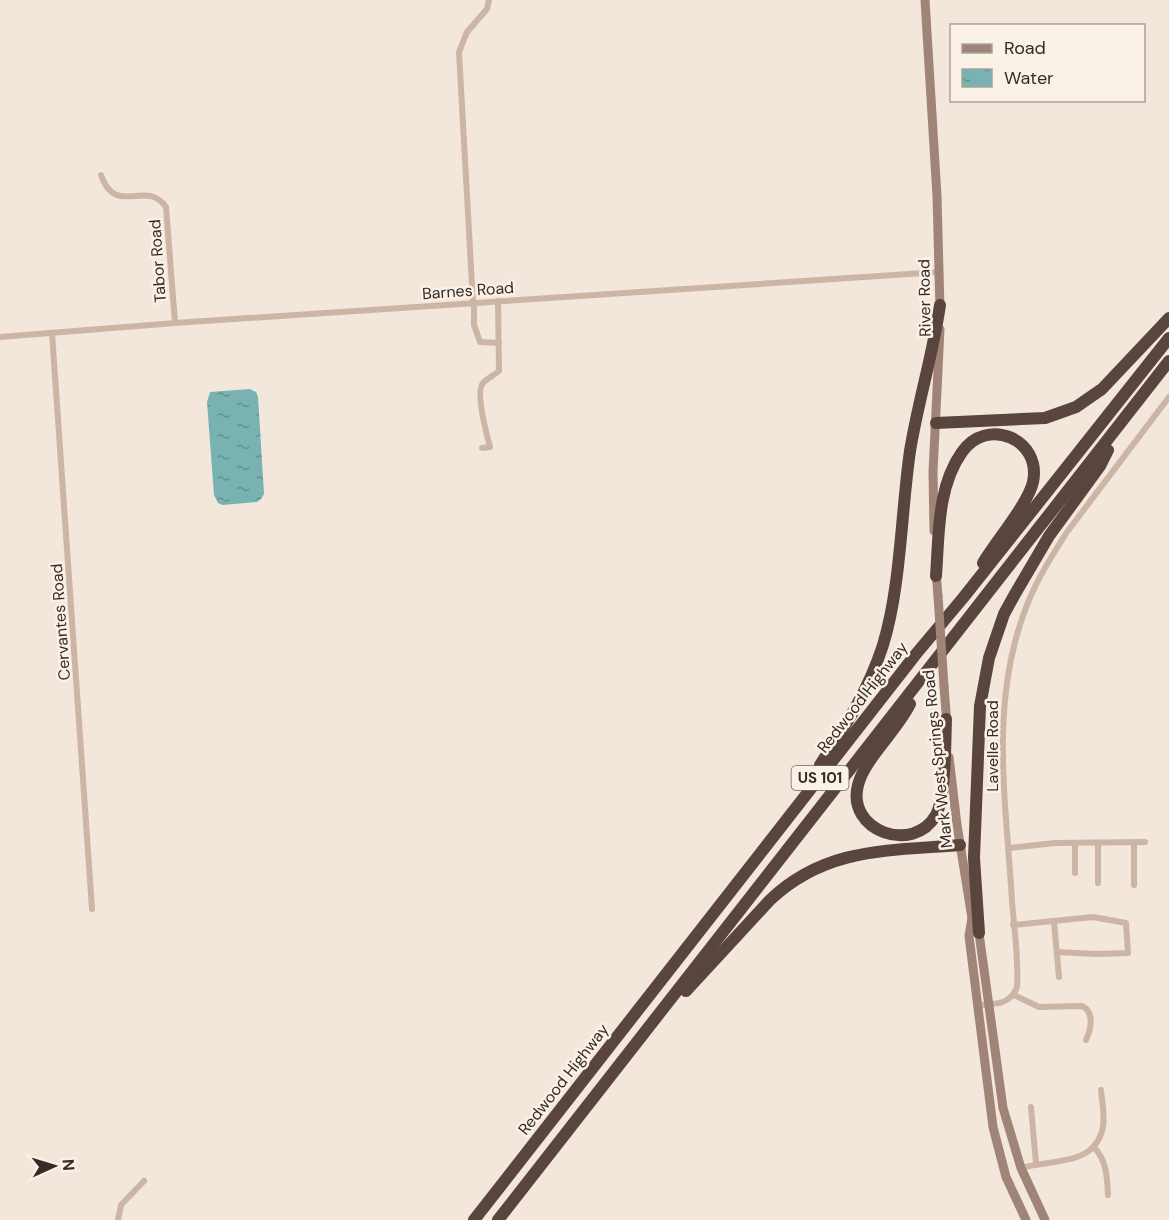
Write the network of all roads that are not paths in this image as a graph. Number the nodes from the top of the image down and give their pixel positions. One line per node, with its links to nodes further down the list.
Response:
1 (489, 0): 6 (street)
2 (925, 0): 4 (main road, River Road)
3 (101, 175): 9 (street, Tabor Road)
4 (939, 272): 5 (street, Barnes Road); 7 (main road, River Road)
5 (498, 301): 6 (street, Barnes Road); 13 (street)
6 (473, 303): 9 (street, Barnes Road); 13 (street)
7 (940, 304): 16 (main road, River Road); 24 (highway)
8 (1169, 318): 16 (highway)
9 (175, 322): 10 (street, Barnes Road)
10 (52, 333): 11 (street, Barnes Road); 34 (street, Cervantes Road)
11 (0, 337)
12 (1169, 338): 21 (highway, Redwood Highway / US 101)
13 (499, 343): 18 (street)
14 (1169, 361): 17 (highway, US 101)
15 (1169, 397): 30 (street, Lavelle Road)
16 (936, 423): 19 (main road, River Road)
17 (1118, 429): 22 (highway, US 101); 38 (highway)
18 (482, 448)
19 (936, 576): 20 (main road, River Road); 21 (highway)
20 (938, 597): 23 (main road, Mark West Springs Road, bridge)
21 (963, 598): 24 (highway, Redwood Highway / US 101)
22 (920, 682): 23 (highway); 44 (highway, US 101)
23 (946, 719): 29 (main road, Mark West Springs Road)
24 (782, 826): 54 (highway, Redwood Highway / US 101)
25 (1145, 842): 27 (street)
26 (1075, 843): 28 (street); 30 (street); 31 (street)
27 (1134, 843): 28 (street); 33 (street)
28 (1098, 844): 32 (street)
29 (960, 845): 35 (main road, Mark West Springs Road); 44 (highway)
30 (1009, 848): 37 (street, Lavelle Road)
31 (1075, 873)
32 (1098, 883)
33 (1134, 885)
34 (92, 909)
35 (972, 918): 38 (main road, Mark West Springs Road); 43 (main road, Mark West Springs Road)
36 (1054, 922): 37 (street); 39 (street); 39 (street)
37 (1013, 925): 41 (street, Lavelle Road)
38 (979, 933): 42 (main road, Mark West Springs Road)
39 (1057, 952): 40 (street)
40 (1059, 976)
41 (1014, 995): 42 (street); 45 (street)
42 (989, 1004): 43 (street); 50 (main road, Mark West Springs Road)
43 (978, 1005): 56 (main road, Mark West Springs Road)
44 (650, 1025): 55 (highway, US 101)
45 (1086, 1040)
46 (1101, 1090): 48 (street)
47 (1031, 1107): 49 (street)
48 (1094, 1147): 49 (street); 52 (street)
49 (1036, 1163): 50 (street)
50 (1021, 1168): 57 (main road, Mark West Springs Road)
51 (144, 1181): 53 (street)
52 (1108, 1195)
53 (118, 1220)
54 (474, 1220)
55 (498, 1220)
56 (1026, 1220)
57 (1045, 1220)

